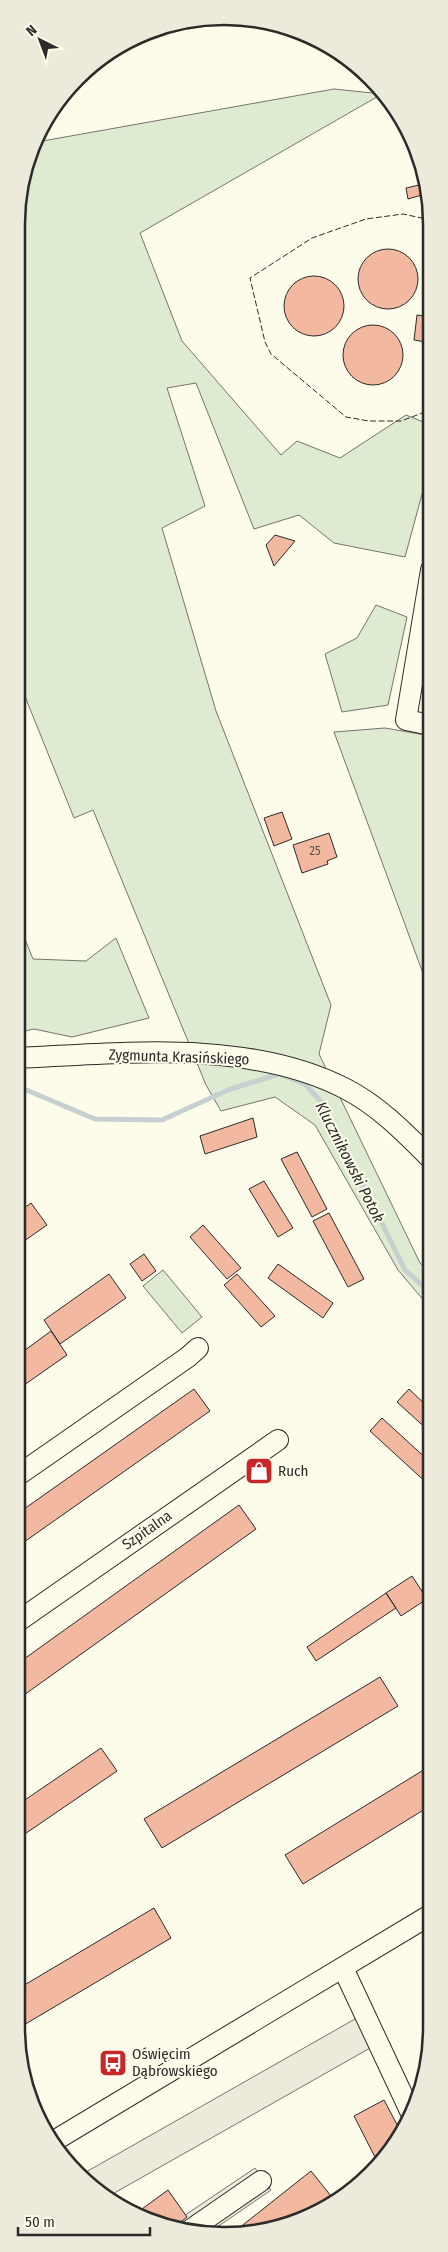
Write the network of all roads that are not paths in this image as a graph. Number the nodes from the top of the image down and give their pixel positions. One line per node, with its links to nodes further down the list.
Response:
1 (423, 618): 2 (street)
2 (423, 723)
3 (25, 1058): 4 (street, Zygmunta Krasińskiego)
4 (423, 1151)
5 (198, 1348): 7 (street)
6 (278, 1440): 8 (street, Szpitalna)
7 (25, 1470)
8 (25, 1616)
9 (423, 1919): 10 (street)
10 (343, 1968): 11 (street); 12 (street)
11 (407, 2106)
12 (59, 2138)
13 (261, 2181): 14 (street)
14 (197, 2225)

